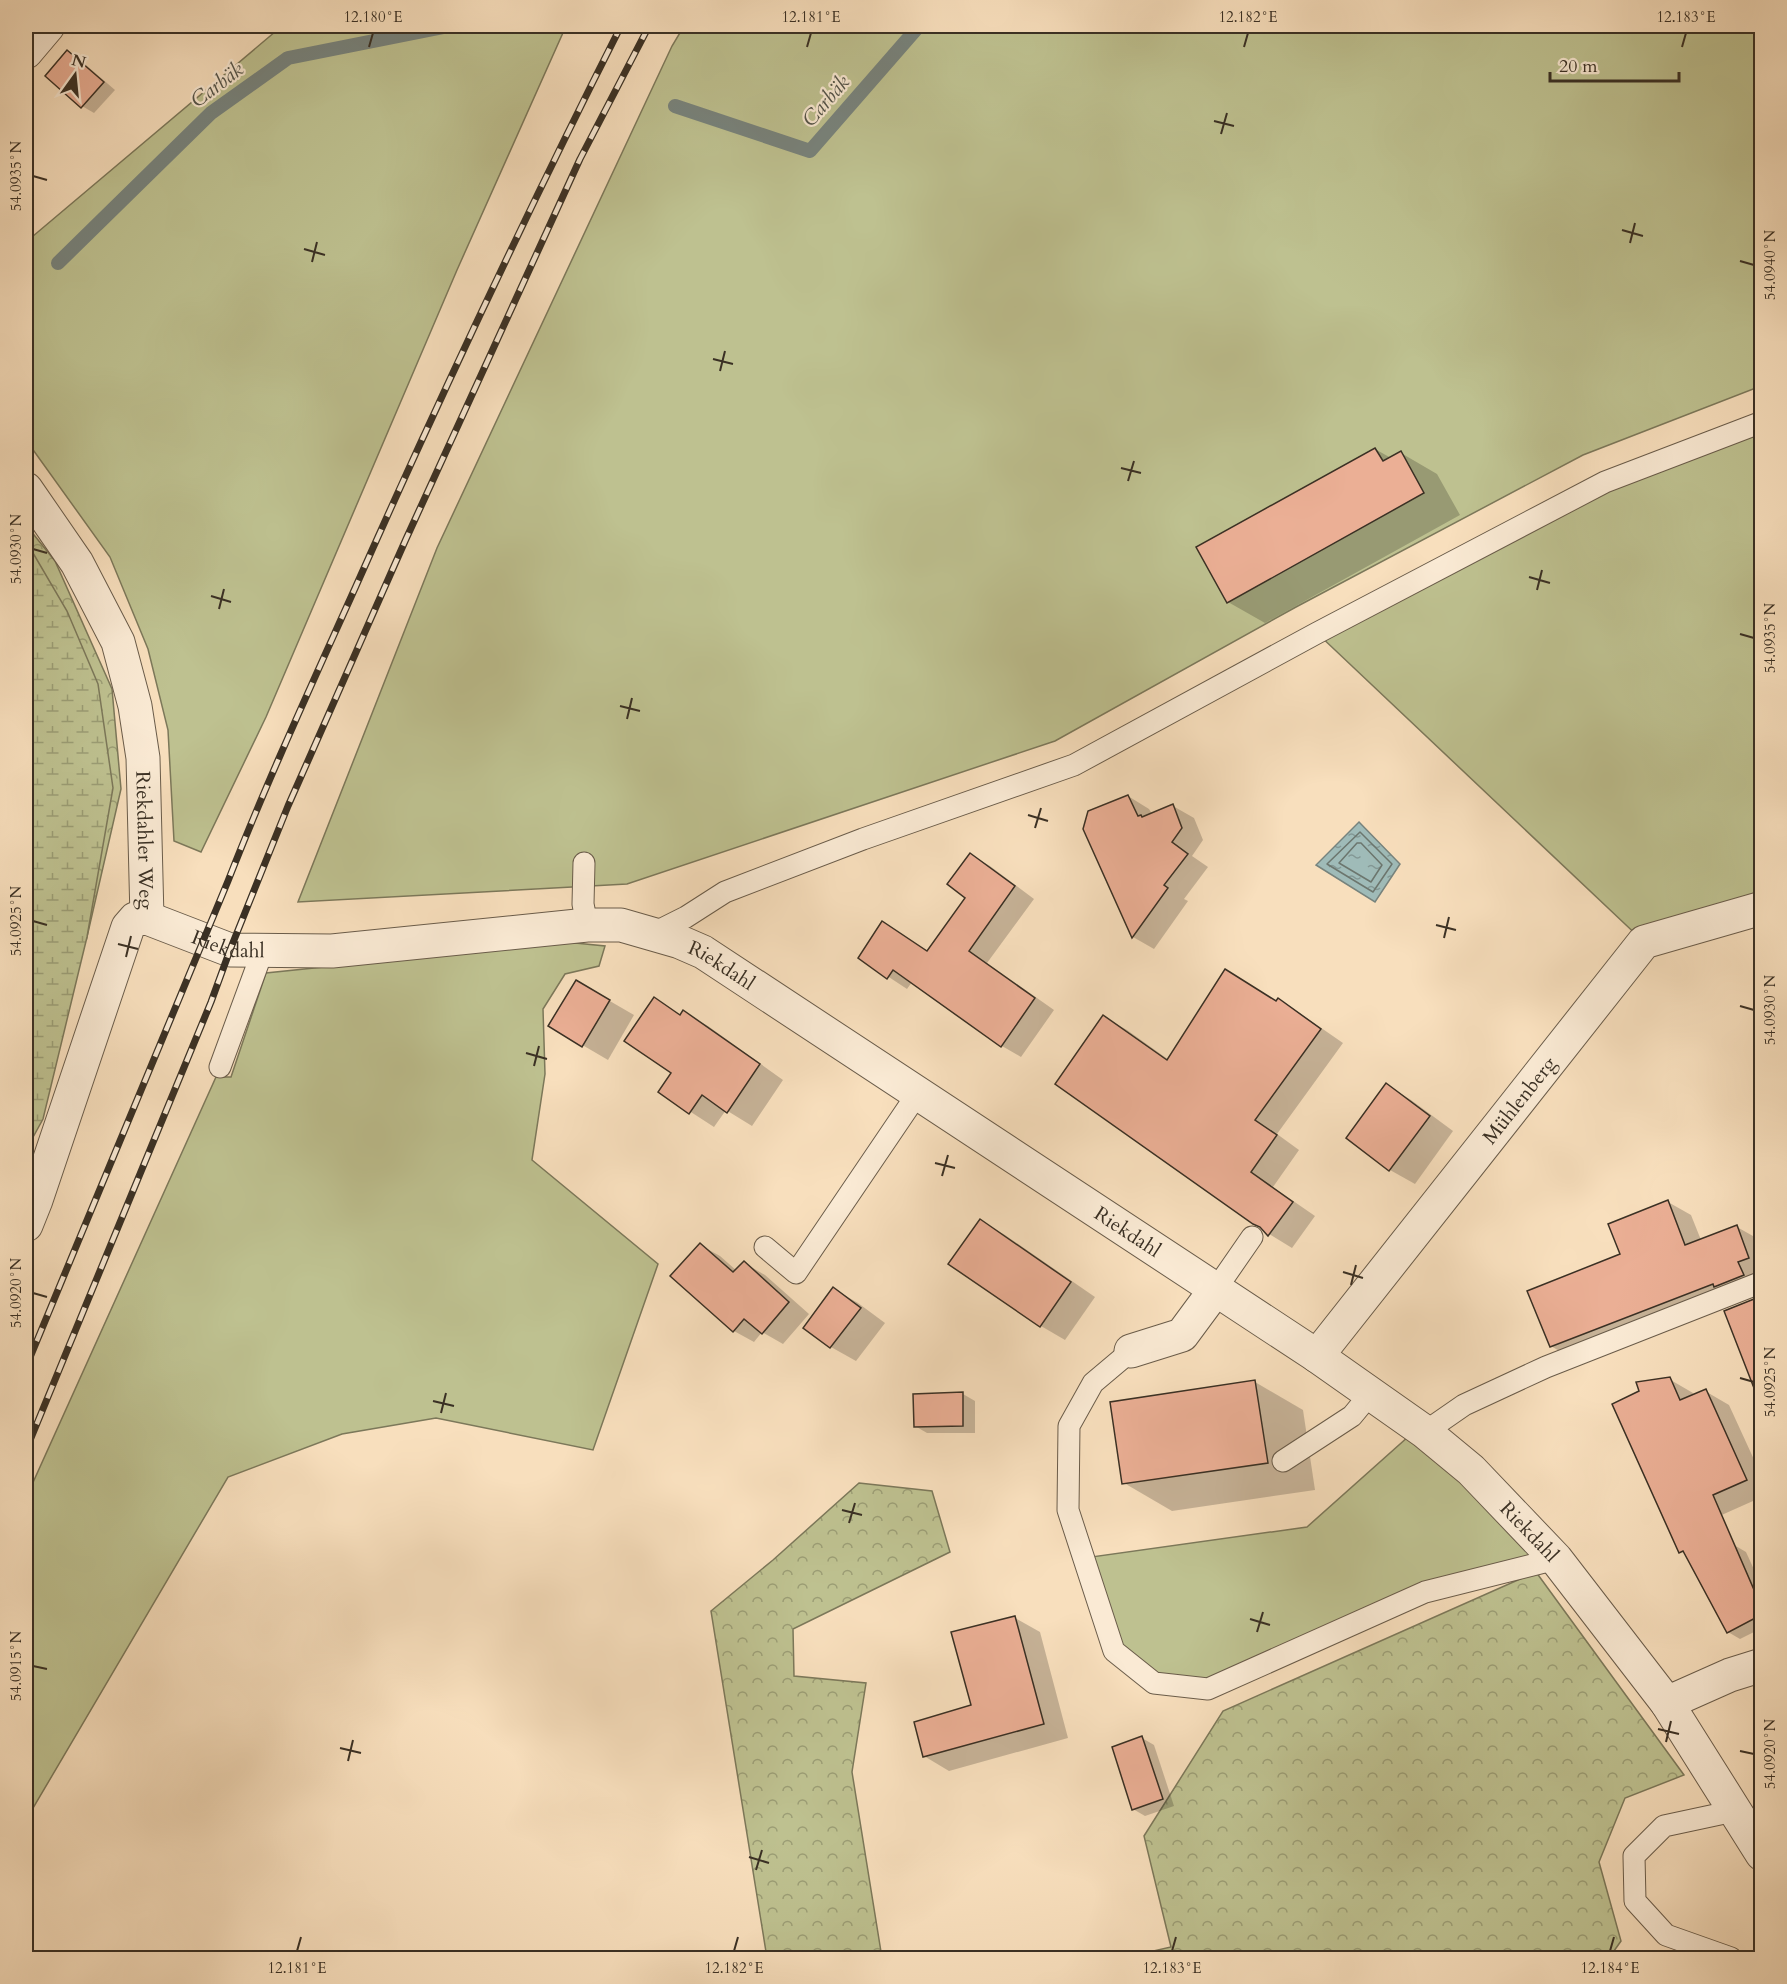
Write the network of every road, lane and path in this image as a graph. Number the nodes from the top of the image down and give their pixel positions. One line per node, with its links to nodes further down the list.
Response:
1 (48, 26): 2 (street)
2 (26, 52)
3 (1761, 422): 9 (lane)
4 (26, 489): 7 (street, Riekdahler Weg)
5 (584, 862): 8 (lane)
6 (1761, 908): 19 (street, Mühlenberg)
7 (147, 918): 10 (street, Riekdahl); 13 (street, Riekdahler Weg)
8 (587, 925): 9 (street, Riekdahl); 10 (street, Riekdahl)
9 (652, 934): 12 (street, Riekdahl)
10 (263, 950): 11 (lane)
11 (220, 1066)
12 (918, 1094): 15 (lane); 17 (street, Riekdahl)
13 (26, 1225)
14 (1252, 1237): 17 (lane)
15 (765, 1247)
16 (1761, 1282): 21 (lane)
17 (1216, 1289): 18 (street); 19 (street, Riekdahl)
18 (1131, 1351): 23 (lane)
19 (1317, 1356): 20 (street, Riekdahl)
20 (1371, 1394): 21 (street, Riekdahl); 22 (lane)
21 (1425, 1432): 23 (street, Riekdahl)
22 (1283, 1461)
23 (1556, 1559): 25 (street, Riekdahl)
24 (1761, 1665): 25 (street)
25 (1667, 1703): 26 (street, Riekdahl)
26 (1734, 1811): 27 (street, Riekdahl); 28 (lane)
27 (1761, 1854)
28 (1731, 1959)

